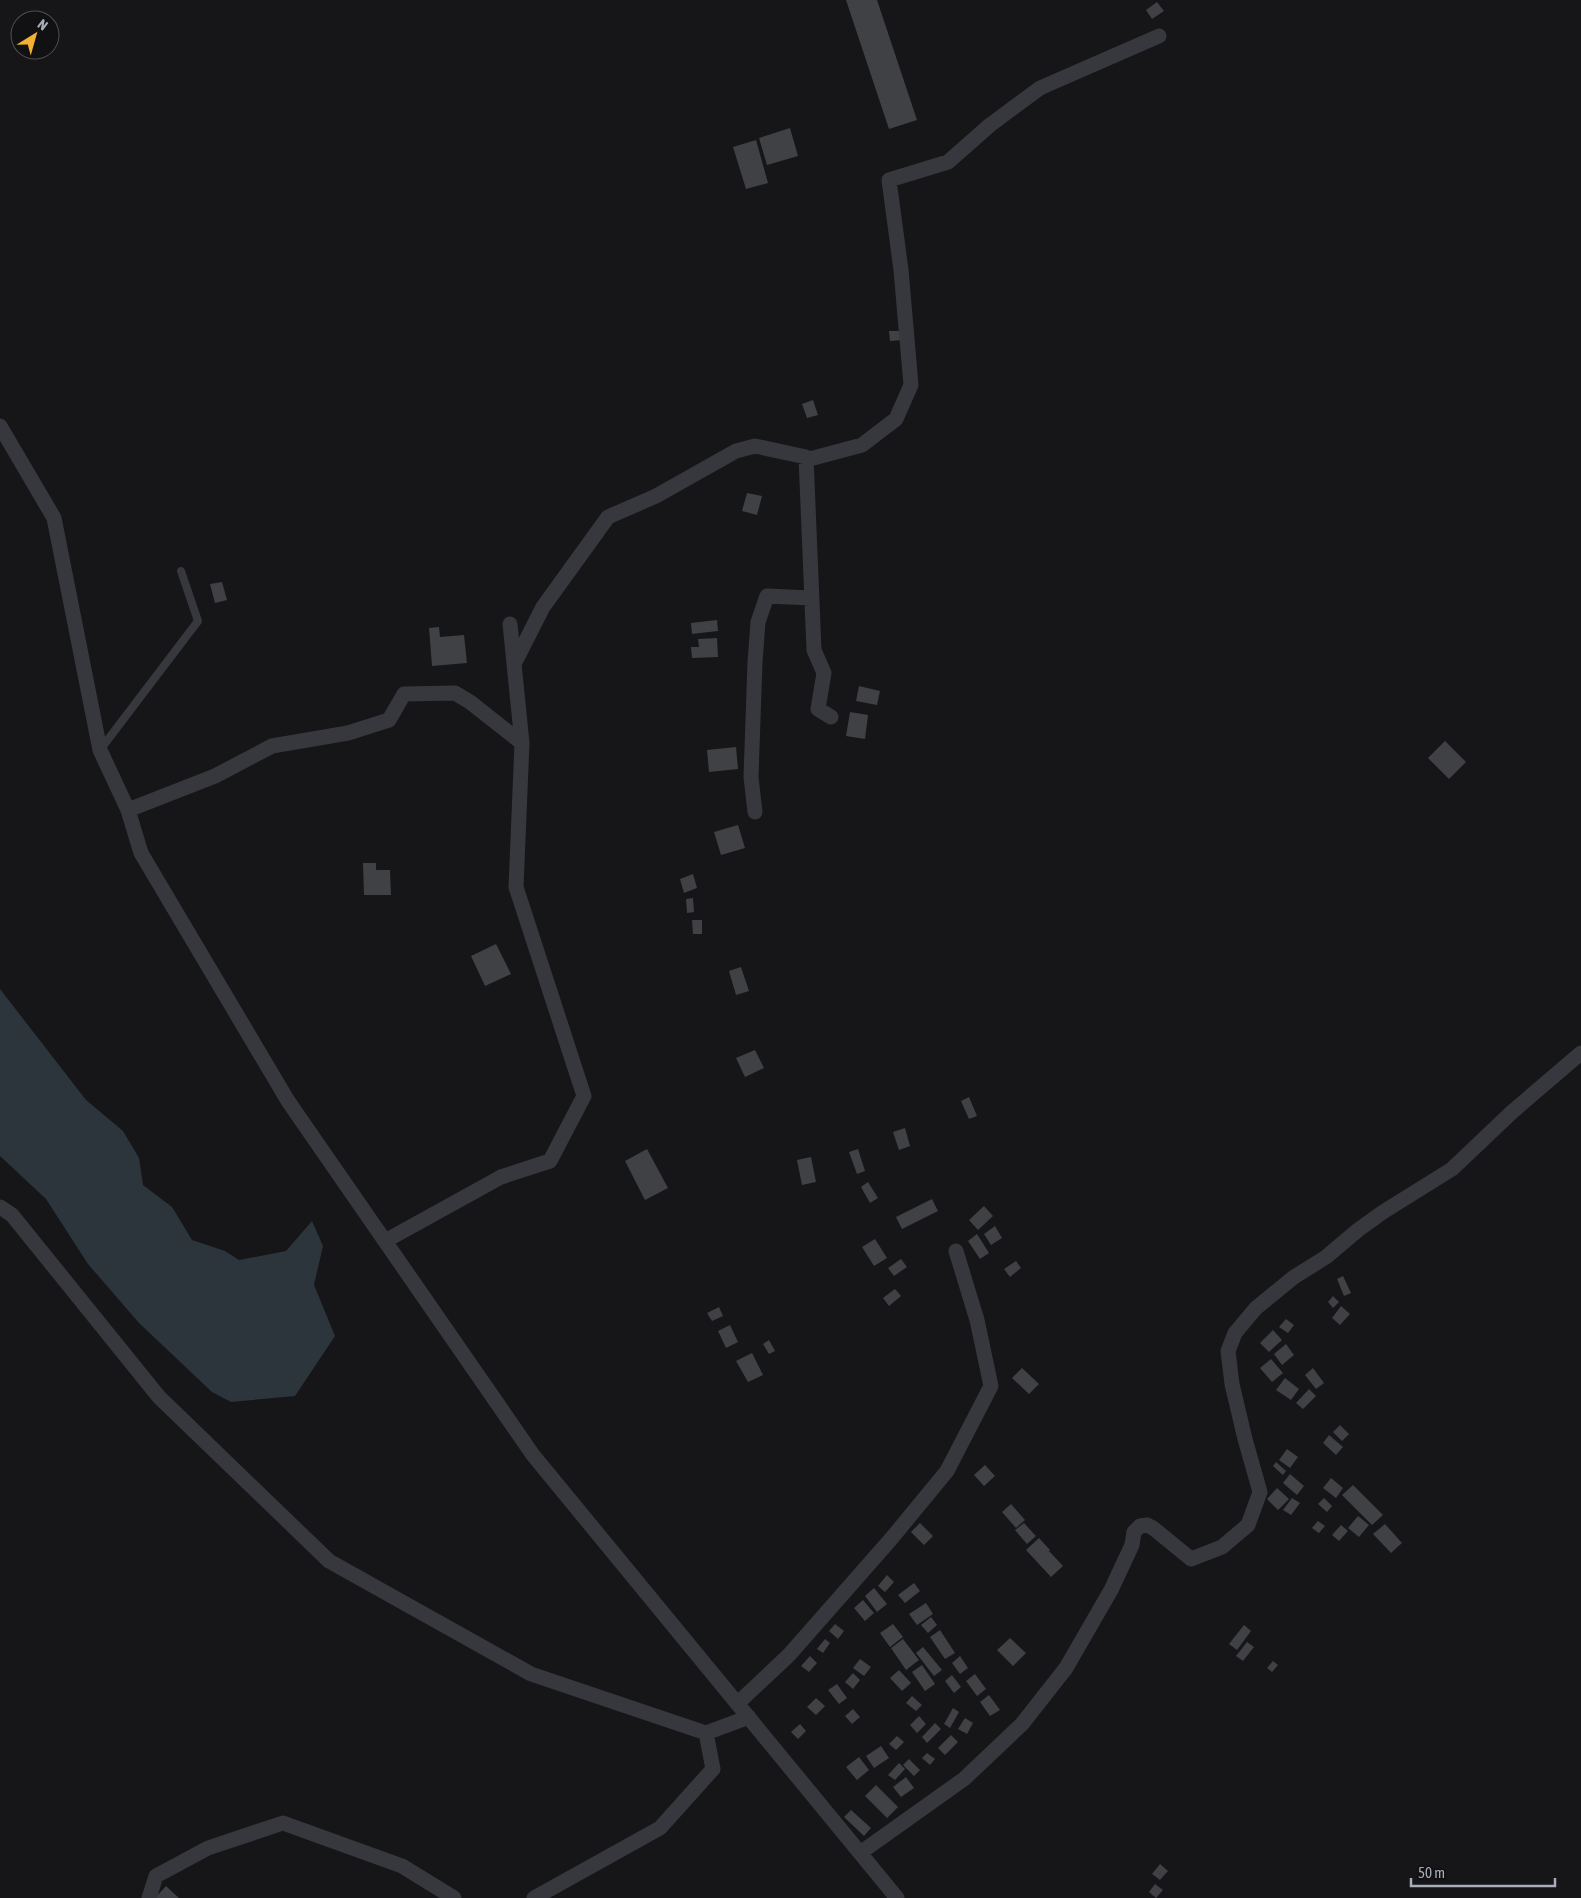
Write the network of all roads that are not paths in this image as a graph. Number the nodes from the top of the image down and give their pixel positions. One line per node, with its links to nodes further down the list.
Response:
1 (1159, 36): 3 (street)
2 (0, 426): 10 (street)
3 (806, 460): 5 (street); 7 (street)
4 (181, 571): 10 (lane)
5 (810, 598): 8 (street); 12 (street)
6 (510, 624): 7 (street)
7 (514, 664): 9 (street)
8 (831, 717)
9 (522, 743): 11 (street); 15 (street)
10 (100, 750): 11 (street)
11 (128, 810): 15 (street)
12 (755, 812)
13 (1581, 1053): 20 (street)
14 (0, 1207): 19 (street)
15 (386, 1241): 17 (street)
16 (956, 1251): 17 (street)
17 (738, 1703): 18 (street)
18 (749, 1717): 19 (street); 20 (street)
19 (706, 1733): 23 (street)
20 (860, 1852): 24 (street)
21 (149, 1898): 22 (street)
22 (454, 1898)
23 (534, 1898)
24 (897, 1898)

